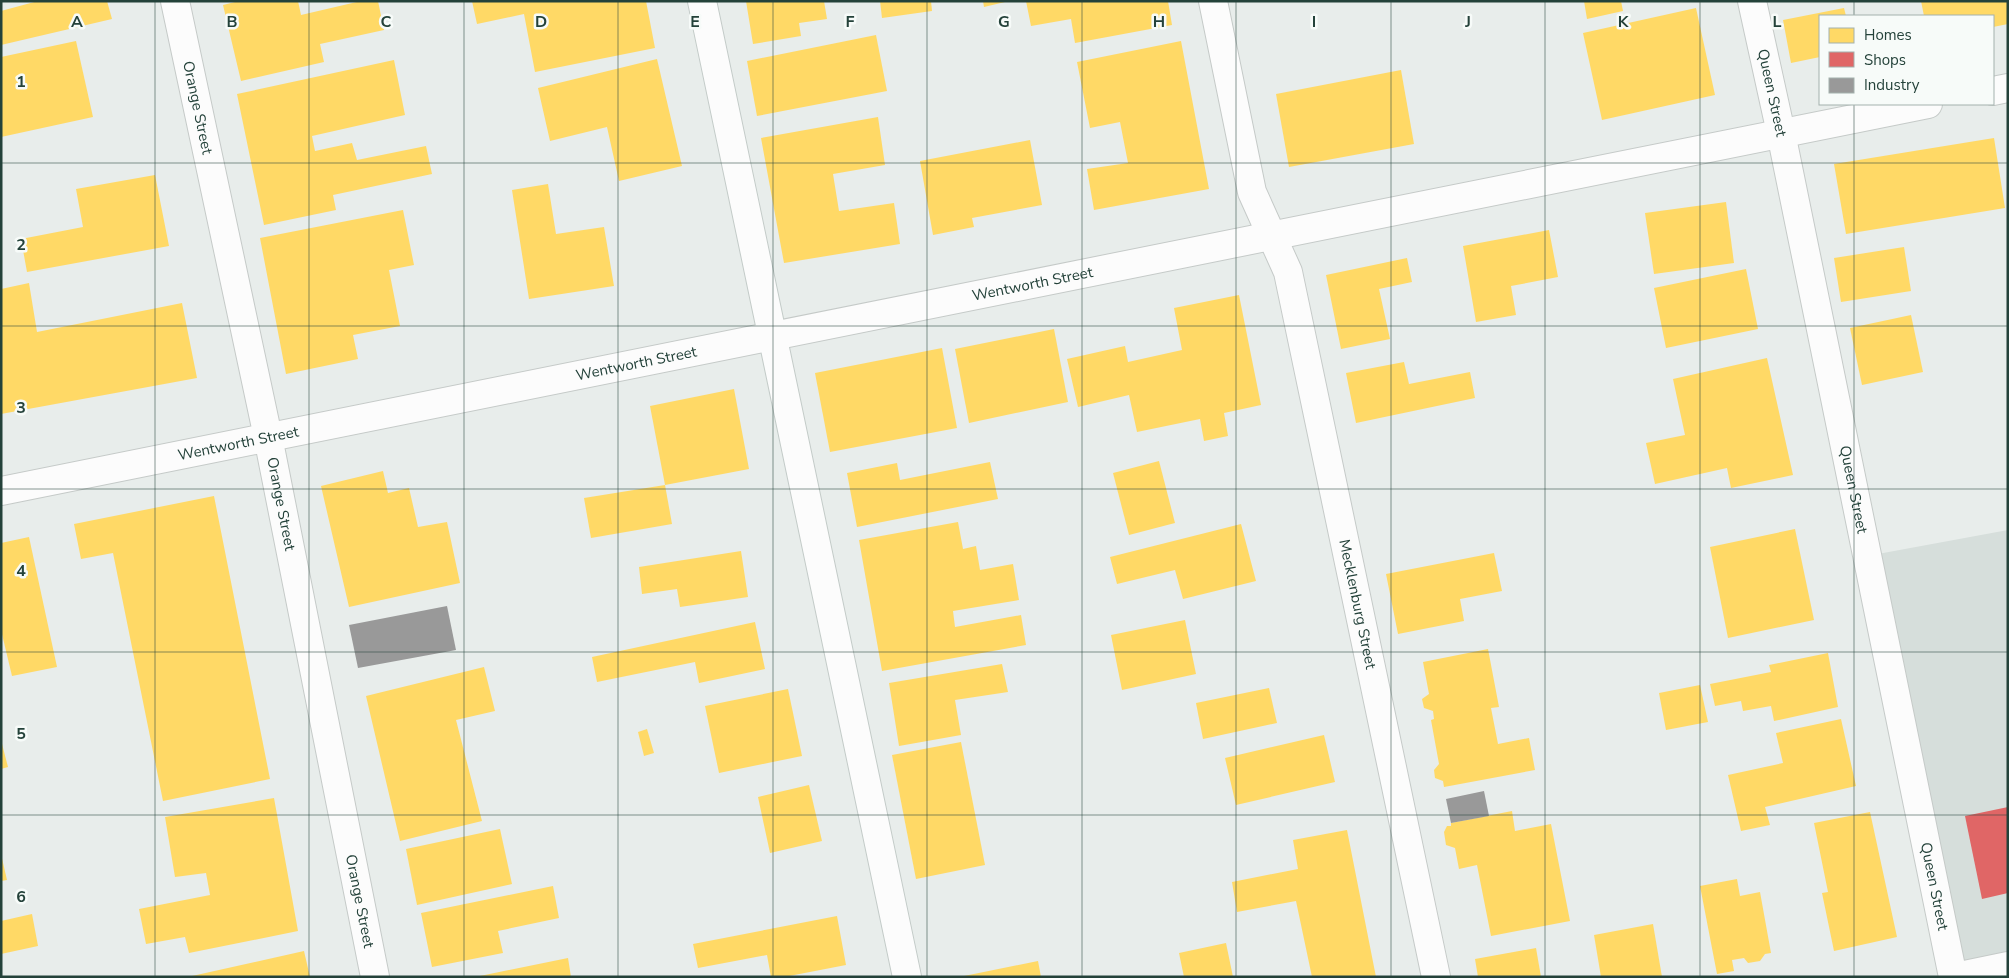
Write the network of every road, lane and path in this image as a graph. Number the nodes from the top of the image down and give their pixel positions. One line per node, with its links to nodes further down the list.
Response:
1 (175, 1): 11 (street, Orange Street)
2 (702, 1): 10 (street)
3 (1213, 1): 9 (street, Mecklenburg Street)
4 (1752, 1): 8 (street, Queen Street)
5 (2008, 88): 6 (street)
6 (1994, 91)
7 (1923, 105): 8 (street, Wentworth Street)
8 (1781, 133): 9 (street, Wentworth Street); 17 (street, Queen Street)
9 (1271, 235): 10 (street, Wentworth Street); 16 (street, Mecklenburg Street)
10 (772, 335): 11 (street, Wentworth Street); 15 (street)
11 (268, 437): 12 (street, Wentworth Street); 14 (street, Orange Street)
12 (1, 491)
13 (2008, 966): 17 (street)
14 (375, 977)
15 (907, 977)
16 (1436, 977)
17 (1954, 977)

